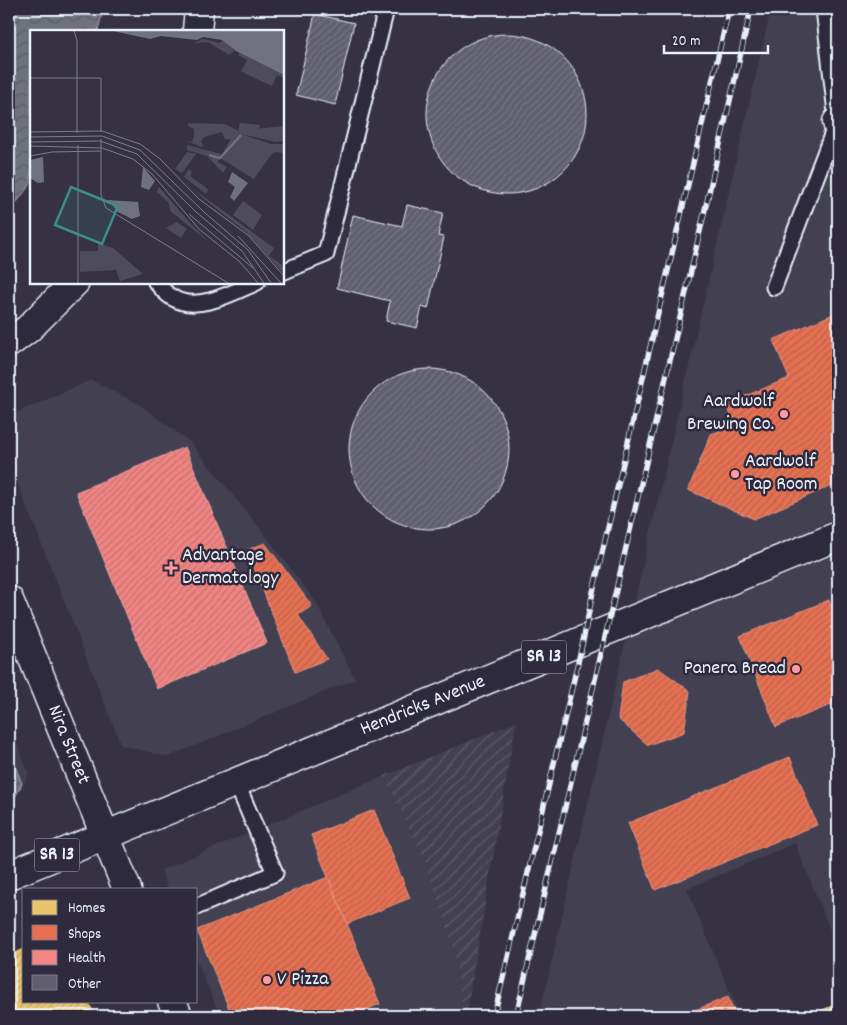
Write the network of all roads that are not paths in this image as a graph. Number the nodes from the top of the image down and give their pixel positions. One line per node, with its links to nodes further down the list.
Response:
1 (199, 9): 4 (main road)
2 (386, 9): 6 (lane)
3 (824, 9): 5 (lane)
4 (197, 30)
5 (838, 123): 10 (lane)
6 (284, 271)
7 (74, 284): 11 (main road)
8 (158, 284): 9 (lane)
9 (253, 284)
10 (774, 286)
11 (9, 343)
12 (838, 536): 15 (main road, Hendricks Avenue / SR 13)
13 (9, 600): 14 (main road, Nira Street)
14 (15, 633): 16 (main road, Nira Street)
15 (236, 782): 16 (main road, Hendricks Avenue / SR 13); 19 (lane)
16 (105, 836): 17 (main road, Hendricks Avenue / SR 13); 18 (main road, Nira Street)
17 (9, 875)
18 (126, 888)
19 (198, 906)
20 (172, 1002): 21 (main road)
21 (178, 1016)

